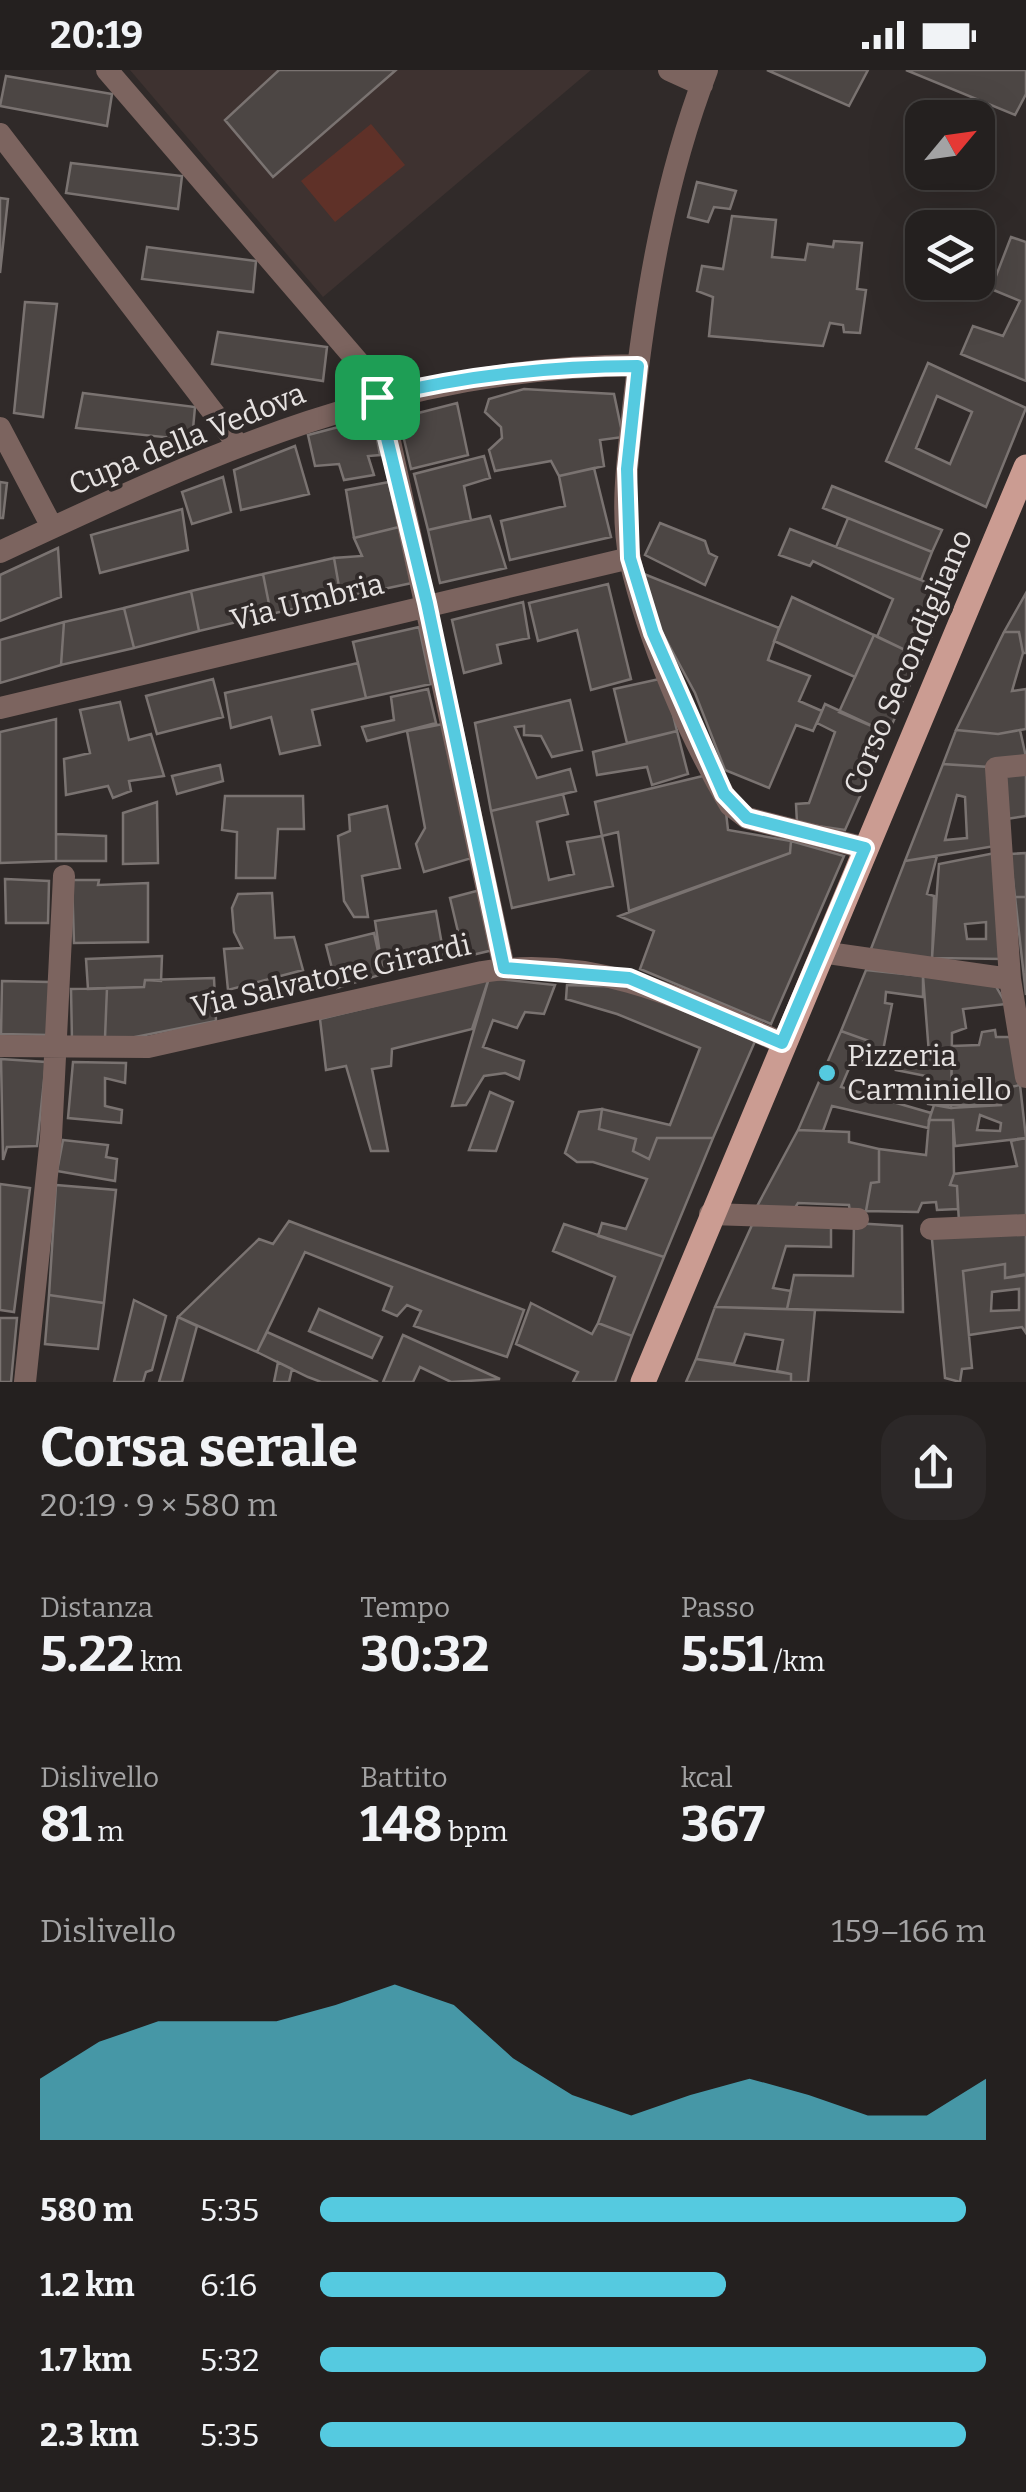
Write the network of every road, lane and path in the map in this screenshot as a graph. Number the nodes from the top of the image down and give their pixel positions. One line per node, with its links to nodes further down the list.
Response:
1 (107, 70): 6 (street)
2 (669, 70): 3 (street)
3 (704, 77): 5 (street)
4 (0, 134): 8 (street)
5 (638, 366): 6 (street, Cupa della Vedova); 12 (street)
6 (377, 397): 8 (street, Cupa della Vedova); 13 (street)
7 (0, 428): 10 (street)
8 (239, 446): 10 (street, Cupa della Vedova)
9 (1026, 466): 16 (main road, Corso Secondigliano)
10 (52, 527): 11 (street, Cupa della Vedova)
11 (0, 552)
12 (630, 558): 13 (street, Via Umbria); 16 (street)
13 (427, 603): 14 (street, Via Umbria); 19 (street)
14 (0, 708)
15 (1026, 765): 20 (street)
16 (865, 848): 18 (main road, Corso Secondigliano)
17 (64, 876): 23 (street)
18 (821, 952): 20 (street); 21 (main road, Corso Secondigliano)
19 (504, 968): 21 (street, Via Salvatore Girardi); 23 (street, Via Salvatore Girardi)
20 (1010, 979): 24 (street)
21 (782, 1043): 25 (main road, Corso Secondigliano)
22 (0, 1046): 23 (street, Via Salvatore Girardi)
23 (57, 1048): 29 (street)
24 (1026, 1077)
25 (710, 1214): 26 (street); 30 (main road, Corso Secondigliano)
26 (858, 1220)
27 (1026, 1225): 28 (street)
28 (931, 1229)
29 (24, 1382)
30 (644, 1382)

